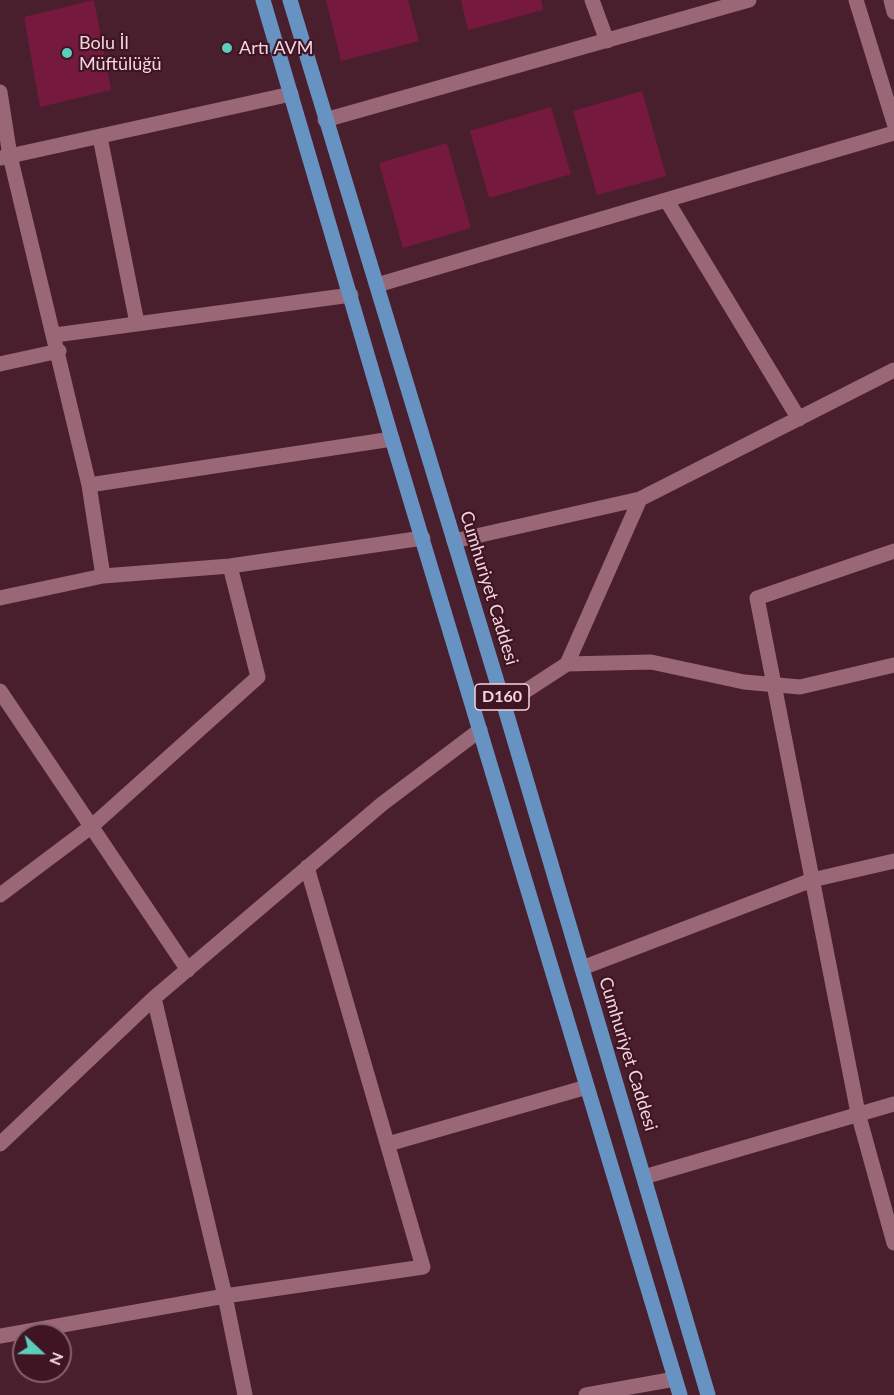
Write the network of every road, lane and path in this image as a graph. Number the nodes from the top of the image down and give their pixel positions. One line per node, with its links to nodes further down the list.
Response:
1 (263, 0): 10 (main road, D160)
2 (290, 0): 11 (main road, Cumhuriyet Caddesi / D160)
3 (592, 0): 8 (street)
4 (748, 0): 8 (street)
5 (856, 0): 12 (street)
6 (891, 0): 7 (street)
7 (894, 12)
8 (607, 41): 11 (street)
9 (0, 92): 15 (street)
10 (291, 94): 14 (street); 18 (main road, D160)
11 (325, 120): 17 (main road, Cumhuriyet Caddesi / D160)
12 (894, 123)
13 (894, 133): 16 (street)
14 (100, 137): 15 (street); 19 (street)
15 (5, 158): 20 (street)
16 (667, 201): 17 (street); 24 (street)
17 (377, 285): 29 (main road, Cumhuriyet Caddesi / D160)
18 (351, 295): 19 (street); 25 (main road, D160)
19 (137, 324): 20 (street)
20 (55, 334): 21 (street)
21 (59, 351): 22 (street); 26 (street)
22 (0, 364)
23 (894, 370): 24 (street)
24 (799, 419): 27 (street)
25 (392, 439): 26 (street); 28 (main road, D160)
26 (89, 485): 32 (street)
27 (640, 498): 29 (street); 34 (street)
28 (423, 538): 31 (street); 39 (main road, D160)
29 (454, 541): 38 (main road, Cumhuriyet Caddesi / D160)
30 (894, 551): 36 (street)
31 (230, 566): 32 (street); 40 (street)
32 (103, 576): 33 (street)
33 (0, 598)
34 (567, 663): 36 (street); 38 (street)
35 (894, 665): 36 (street)
36 (773, 685): 43 (street)
37 (0, 691): 40 (street)
38 (504, 705): 45 (main road, Cumhuriyet Caddesi / D160)
39 (480, 730): 42 (street); 48 (main road, D160)
40 (92, 826): 44 (street); 46 (street)
41 (894, 861): 43 (street)
42 (307, 867): 46 (street); 52 (street)
43 (812, 880): 45 (street); 50 (street)
44 (0, 895)
45 (582, 968): 53 (main road, Cumhuriyet Caddesi / D160)
46 (188, 970): 47 (street)
47 (154, 998): 51 (street); 55 (street)
48 (587, 1087): 52 (street); 57 (main road, D160)
49 (894, 1104): 50 (street)
50 (858, 1113): 53 (street); 54 (street)
51 (0, 1144)
52 (388, 1144): 55 (street)
53 (644, 1177): 61 (main road, Cumhuriyet Caddesi / D160)
54 (894, 1243)
55 (225, 1296): 56 (street); 58 (street)
56 (0, 1336)
57 (675, 1379): 59 (street); 60 (main road, D160)
58 (245, 1395)
59 (586, 1395)
60 (680, 1395)
61 (708, 1395)

